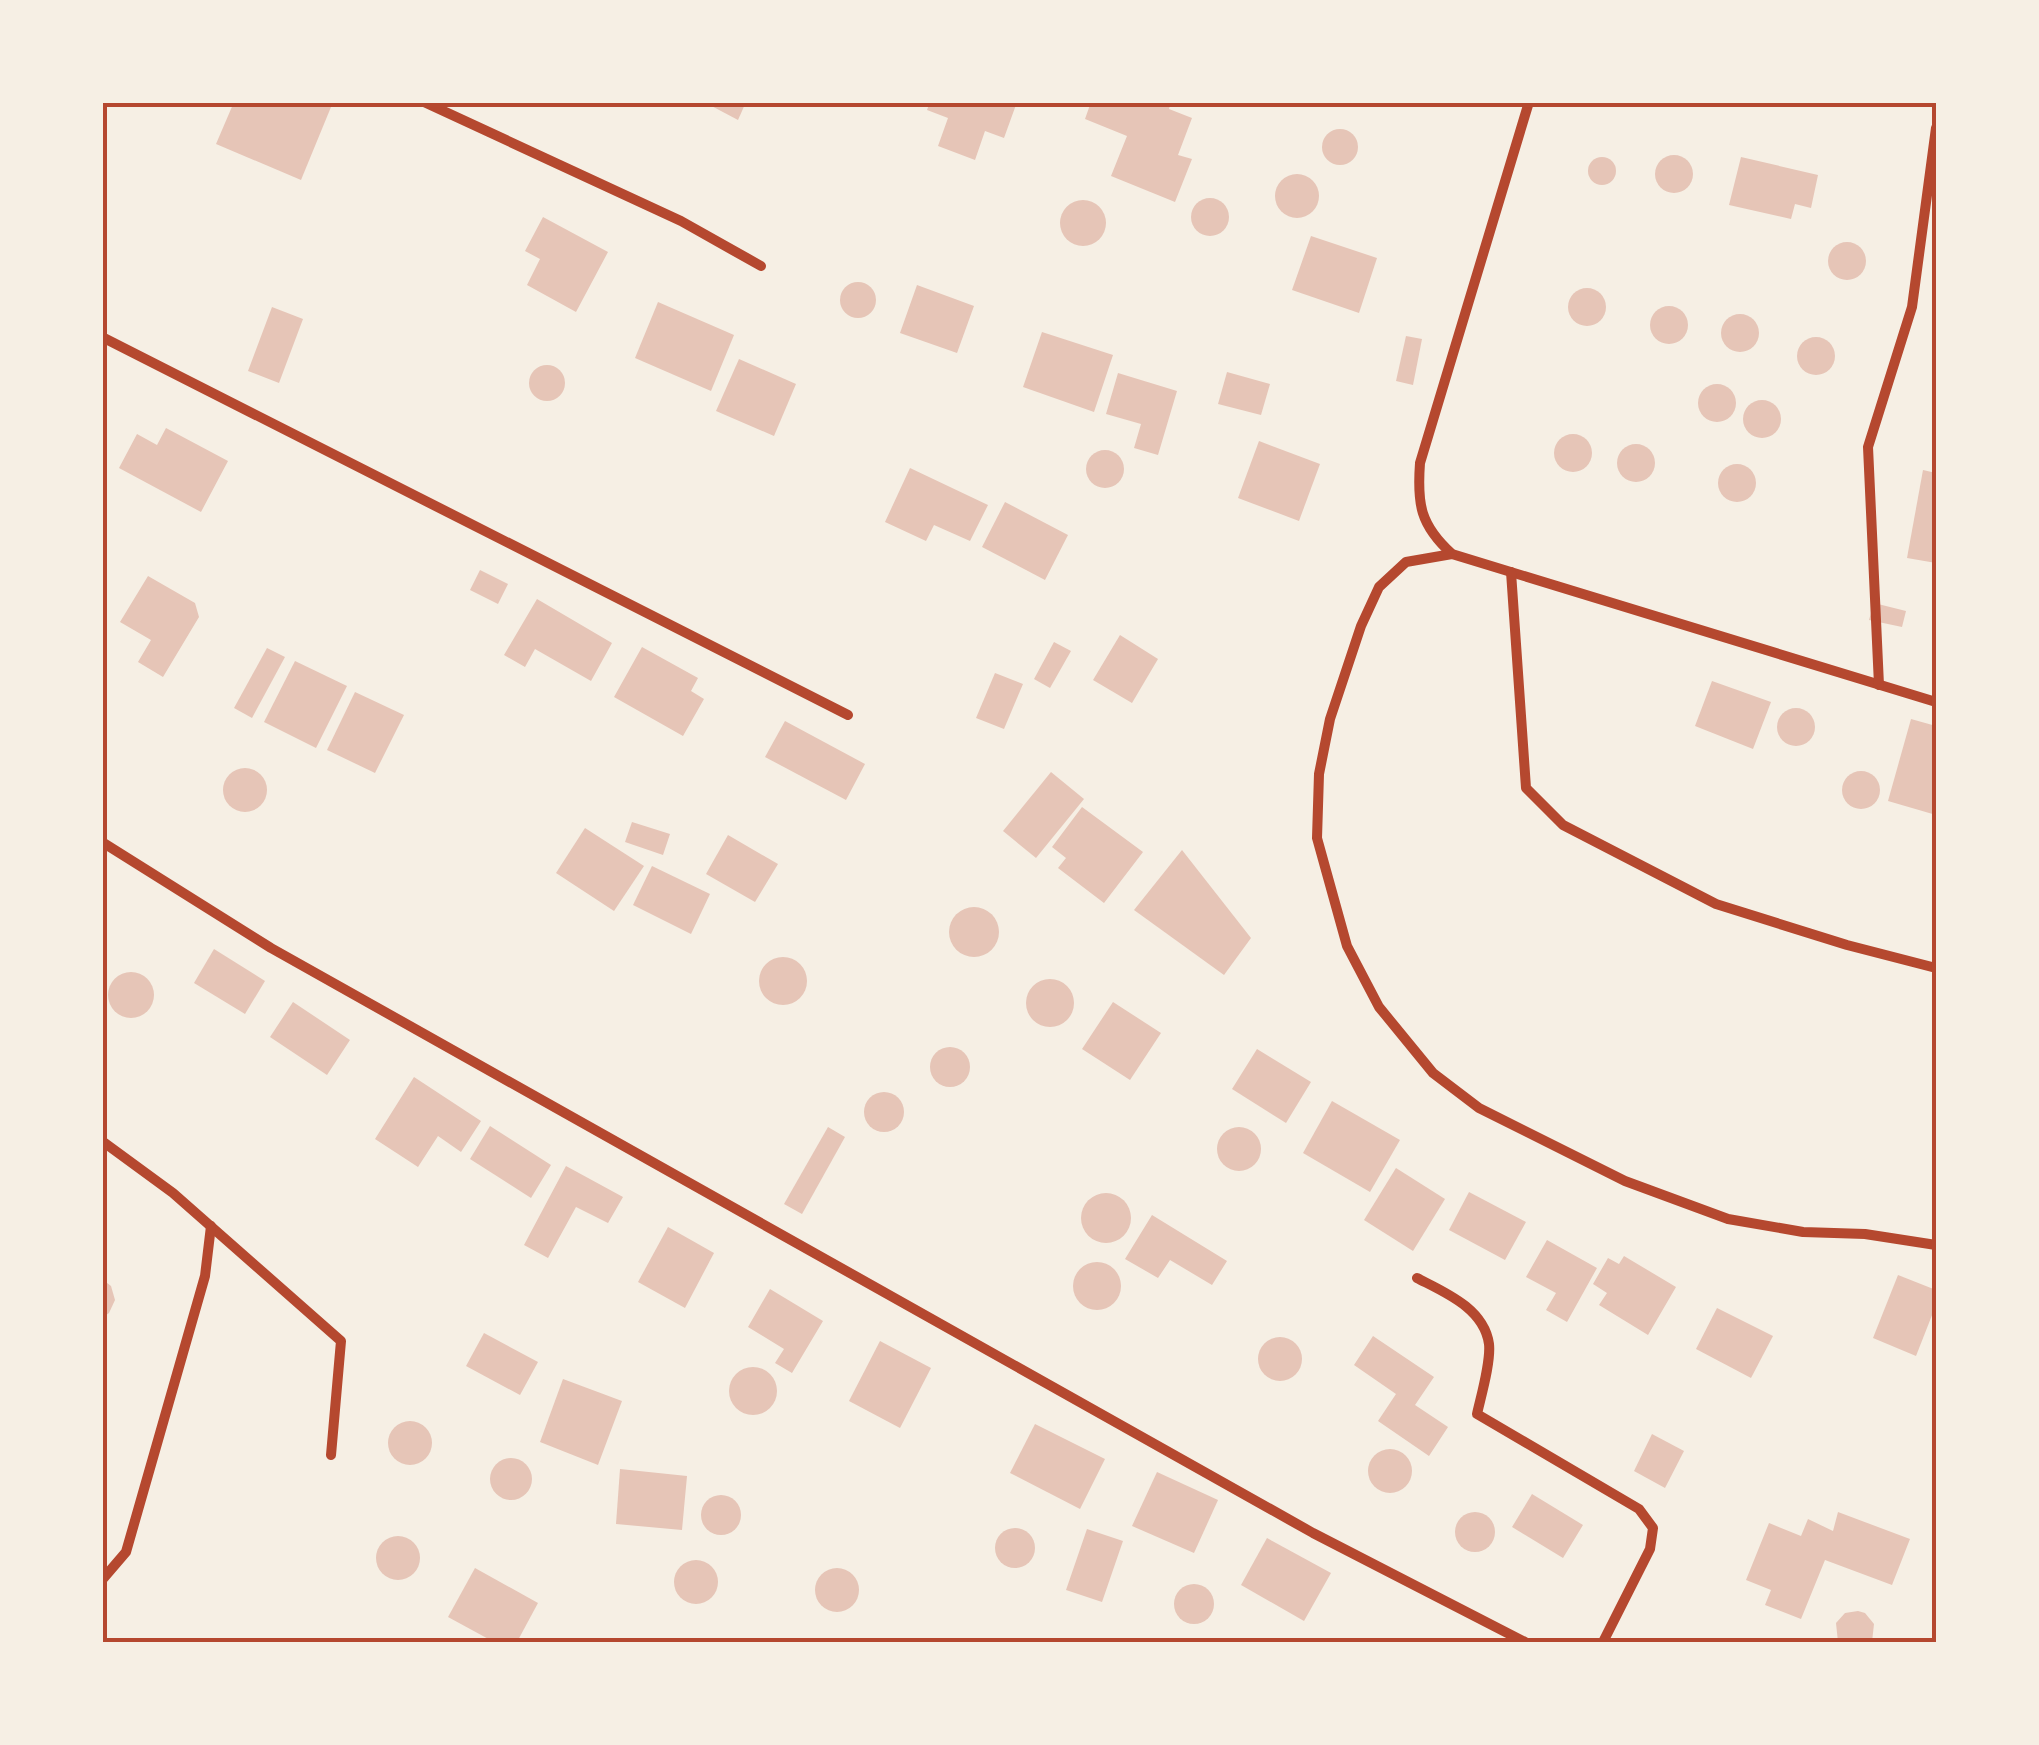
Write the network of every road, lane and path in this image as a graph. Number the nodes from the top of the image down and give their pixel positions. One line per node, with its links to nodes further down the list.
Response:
1 (424, 102): 4 (street)
2 (1530, 102): 6 (street)
3 (1936, 128): 8 (street)
4 (761, 266)
5 (102, 336): 10 (street)
6 (1452, 554): 7 (street); 15 (street)
7 (1511, 572): 8 (street); 12 (street)
8 (1879, 685): 9 (street)
9 (1936, 702)
10 (848, 715)
11 (102, 842): 19 (street)
12 (1936, 968)
13 (102, 1141): 14 (street)
14 (211, 1226): 17 (street); 18 (street)
15 (1936, 1245)
16 (1417, 1278): 20 (street)
17 (332, 1455)
18 (102, 1580)
19 (1525, 1642)
20 (1603, 1642)

